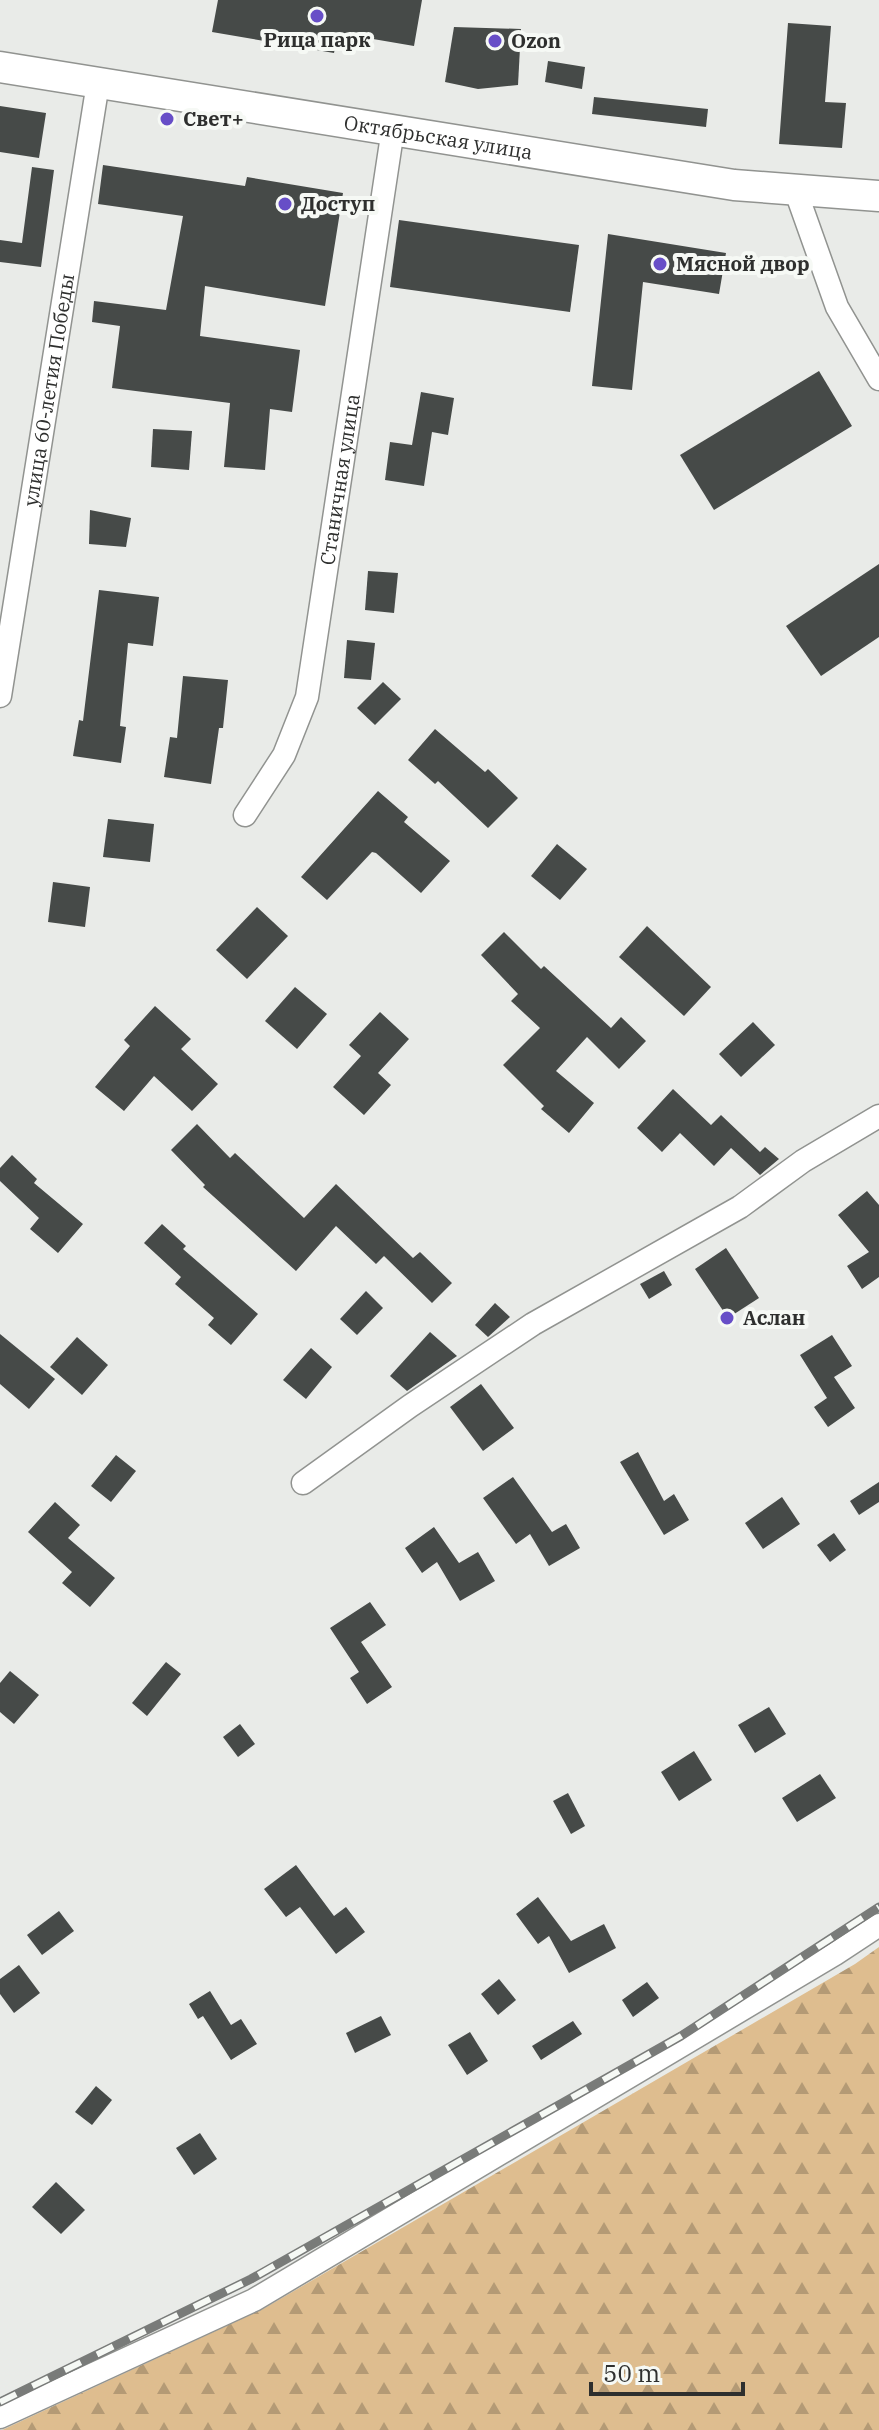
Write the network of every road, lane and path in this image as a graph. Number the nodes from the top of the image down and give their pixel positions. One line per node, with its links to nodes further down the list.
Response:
1 (0, 53): 5 (main road, Октябрьская улица)
2 (0, 67): 3 (main road, Октябрьская улица)
3 (98, 83): 4 (main road, Октябрьская улица); 9 (street, улица 60-летия Победы)
4 (393, 129): 6 (main road, Октябрьская улица); 10 (street, Станичная улица)
5 (879, 175)
6 (795, 189): 7 (main road, Октябрьская улица); 8 (street)
7 (879, 196)
8 (879, 379)
9 (0, 696)
10 (245, 815)
11 (879, 1116): 12 (street)
12 (303, 1483)
13 (879, 1925): 14 (street)
14 (0, 2417)

